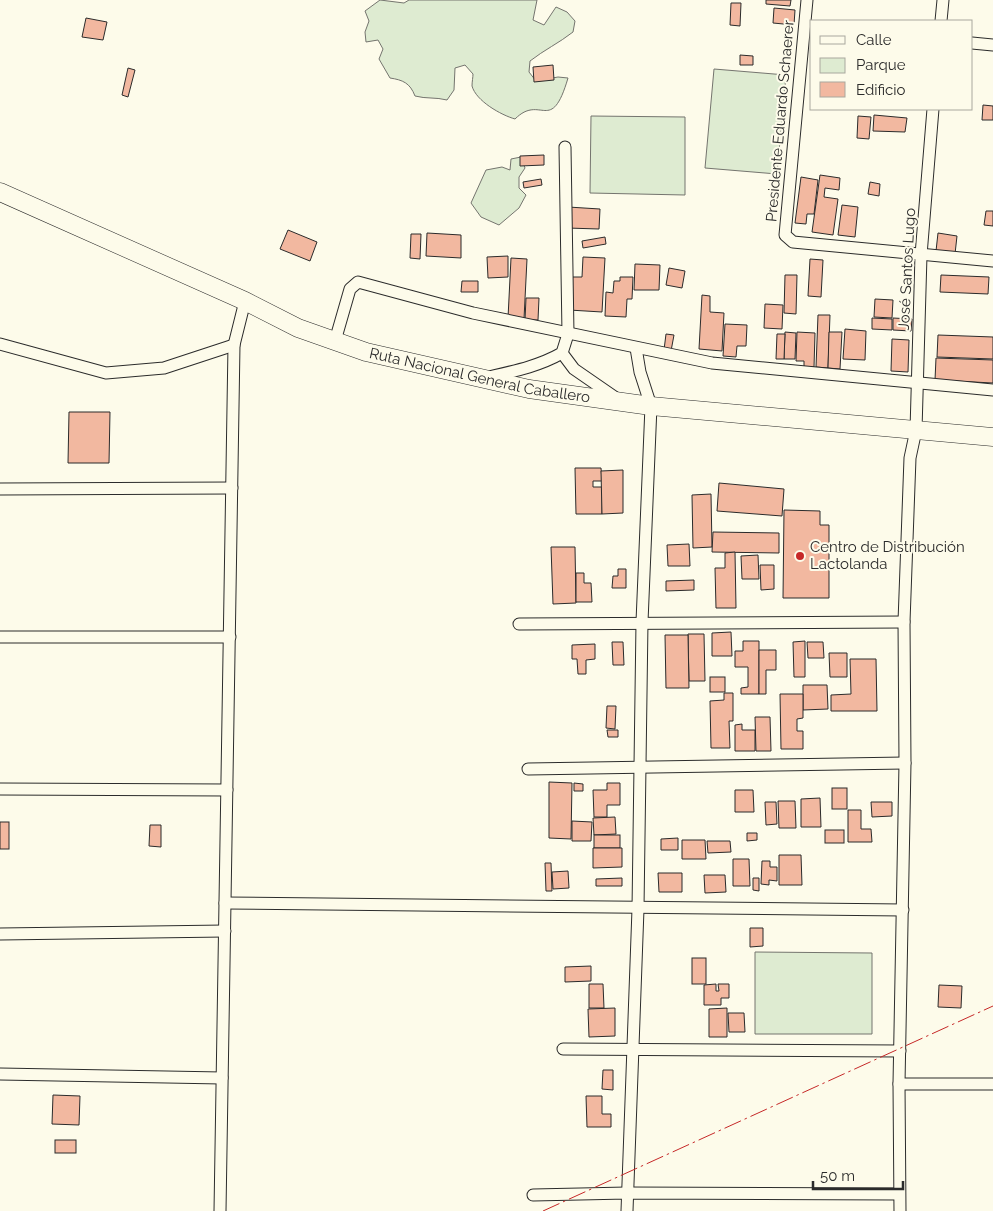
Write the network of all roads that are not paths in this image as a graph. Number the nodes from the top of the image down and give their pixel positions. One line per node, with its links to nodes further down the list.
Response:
1 (807, 0): 4 (street, Presidente Eduardo Schaerer)
2 (943, 0): 3 (street)
3 (940, 20)
4 (808, 26): 10 (street, Presidente Eduardo Schaerer)
5 (973, 43): 6 (street)
6 (993, 45)
7 (933, 110): 10 (street, José Santos Lugo)
8 (565, 147): 13 (street)
9 (0, 192): 12 (highway, Ruta Nacional General Caballero)
10 (921, 255): 11 (street); 20 (street, José Santos Lugo)
11 (993, 261)
12 (245, 301): 14 (highway, Ruta Nacional General Caballero); 16 (street)
13 (568, 334): 14 (street); 17 (street); 18 (street)
14 (335, 341): 19 (highway, Ruta Nacional General Caballero)
15 (0, 344): 16 (street)
16 (234, 345): 27 (street)
17 (636, 348): 20 (street); 23 (street)
18 (562, 353): 19 (street); 22 (street)
19 (480, 379): 22 (highway, Ruta Nacional General Caballero)
20 (918, 383): 21 (street); 24 (street, José Santos Lugo)
21 (993, 390)
22 (623, 402): 23 (highway, Ruta Nacional General Caballero)
23 (651, 406): 24 (highway, Ruta Nacional General Caballero); 28 (street)
24 (916, 430): 25 (highway, Ruta Nacional General Caballero); 29 (street, José Santos Lugo)
25 (993, 437)
26 (0, 488): 27 (street)
27 (232, 488): 32 (street)
28 (642, 622): 29 (street); 30 (street); 35 (street)
29 (904, 622): 33 (street, José Santos Lugo)
30 (519, 624)
31 (0, 637): 32 (street)
32 (230, 637): 37 (street)
33 (906, 763): 35 (street); 40 (street, José Santos Lugo)
34 (528, 769): 35 (street)
35 (640, 769): 39 (street)
36 (0, 789): 37 (street)
37 (227, 790): 38 (street)
38 (225, 903): 39 (street); 41 (street)
39 (638, 909): 40 (street); 44 (street)
40 (902, 910): 45 (street, José Santos Lugo)
41 (225, 931): 42 (street); 47 (street)
42 (0, 934)
43 (563, 1049): 44 (street)
44 (631, 1050): 45 (street); 50 (street)
45 (900, 1051): 48 (street, José Santos Lugo)
46 (0, 1074): 47 (street)
47 (222, 1078): 53 (street)
48 (899, 1084): 49 (street); 51 (street, José Santos Lugo)
49 (993, 1084)
50 (627, 1192): 51 (street); 52 (street); 54 (street)
51 (899, 1194): 55 (street, José Santos Lugo)
52 (533, 1195)
53 (220, 1211)
54 (627, 1211)
55 (900, 1211)

